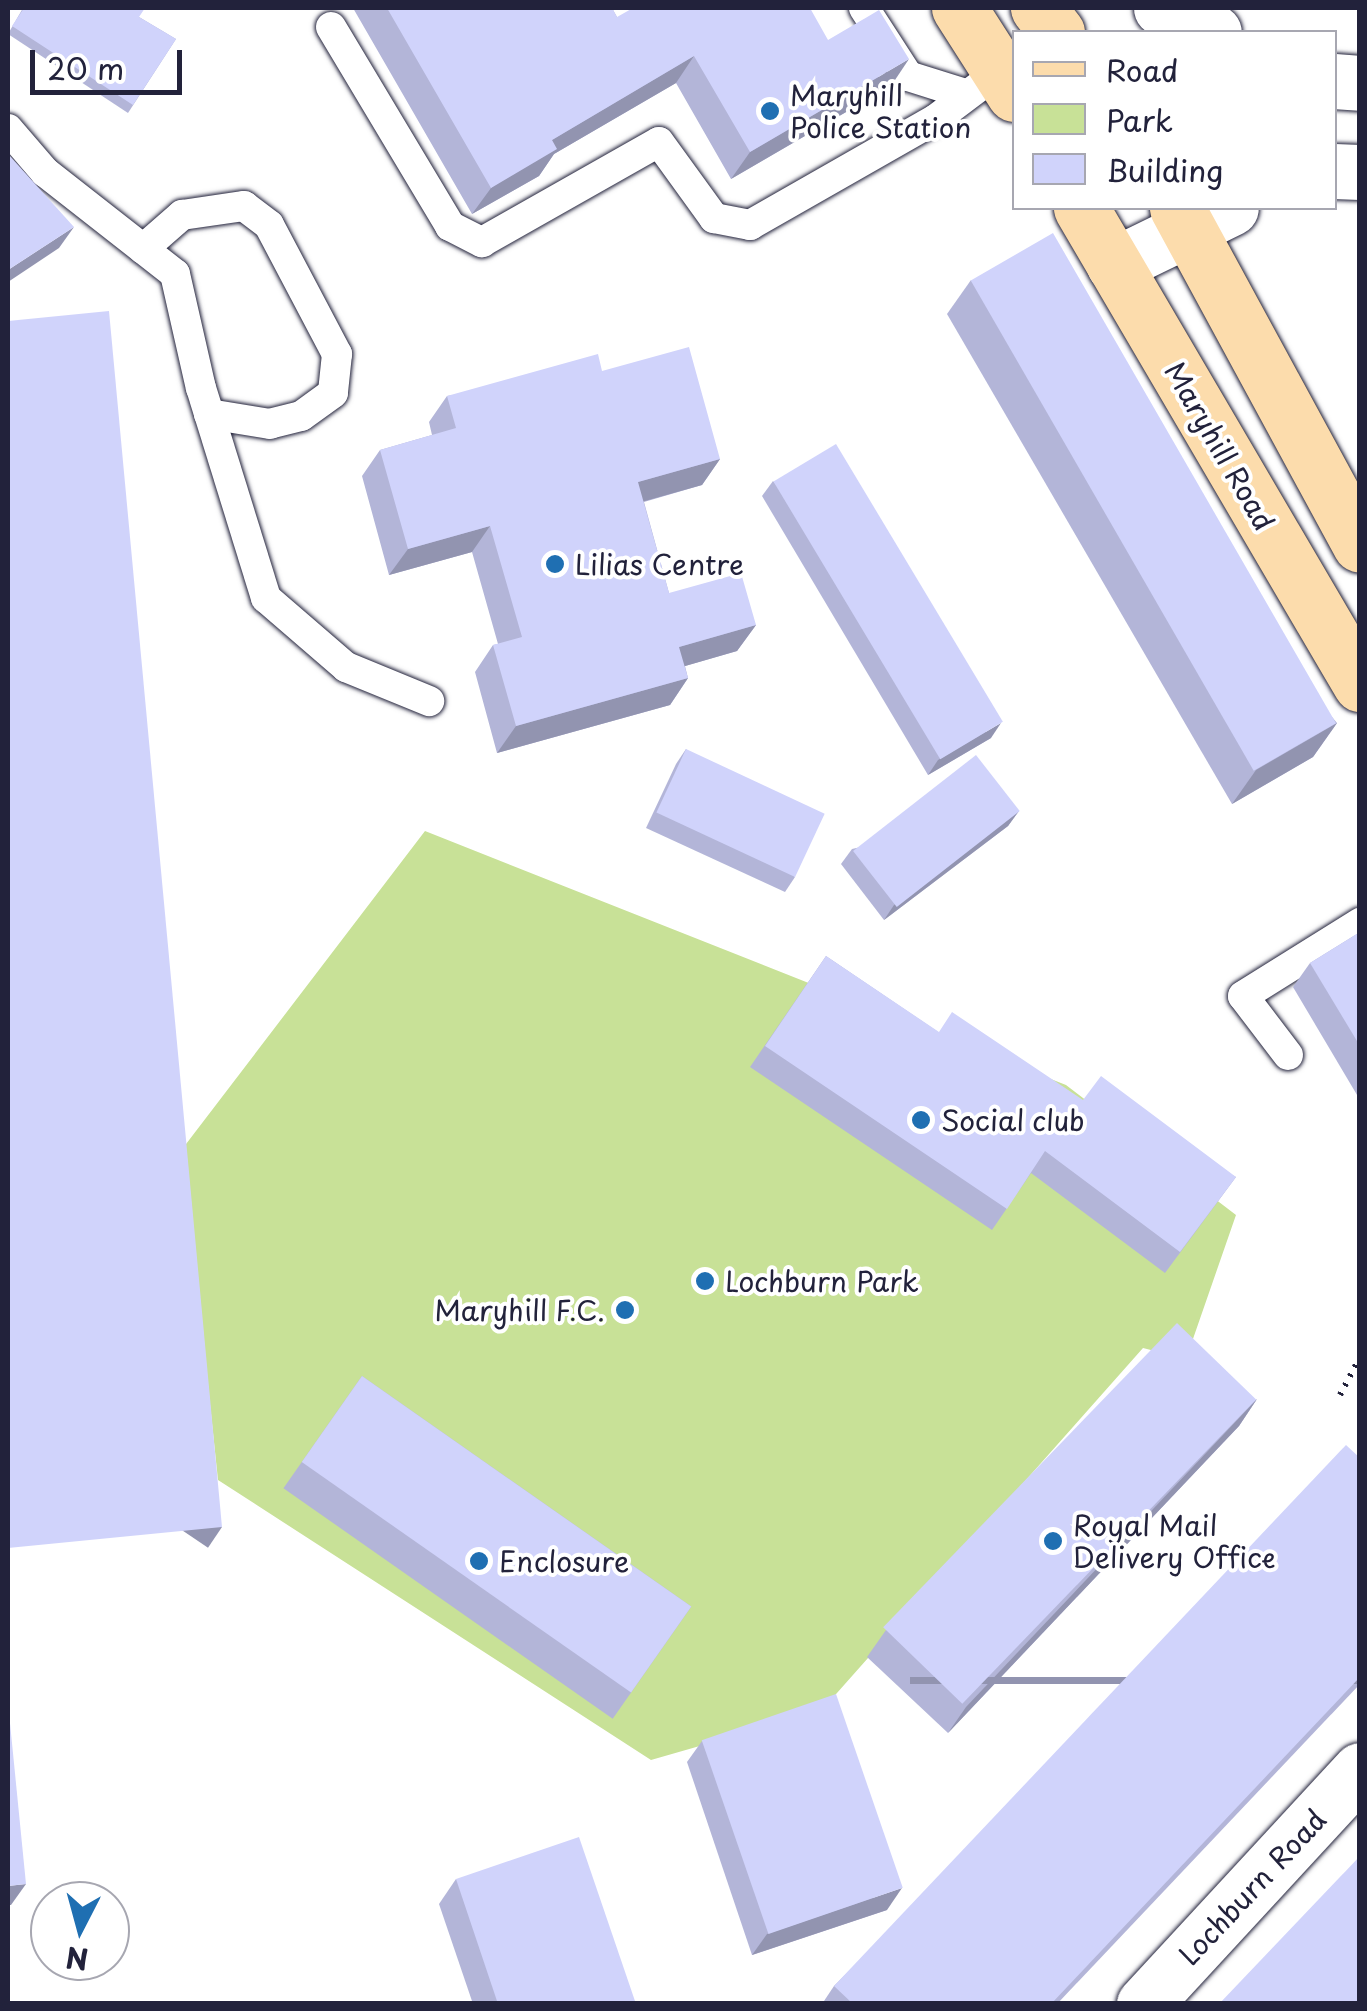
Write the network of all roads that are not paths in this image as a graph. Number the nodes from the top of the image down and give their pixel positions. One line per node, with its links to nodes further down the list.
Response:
1 (864, 8): 8 (lane)
2 (959, 8): 8 (main road)
3 (1038, 8): 6 (main road)
4 (1161, 8): 7 (street)
5 (331, 27): 8 (lane)
6 (1054, 30)
7 (1210, 30)
8 (998, 79)
9 (8, 128): 12 (lane)
10 (1082, 210): 13 (main road, Maryhill Road)
11 (1200, 214): 13 (street); 15 (main road)
12 (143, 249): 14 (lane); 14 (lane)
13 (1114, 265): 16 (main road, Maryhill Road)
14 (209, 414): 17 (lane)
15 (1360, 545)
16 (1360, 684)
17 (429, 701)
18 (1360, 924): 19 (lane)
19 (1288, 1056)
20 (1360, 1770): 21 (street, Lochburn Road)
21 (1144, 2004)

